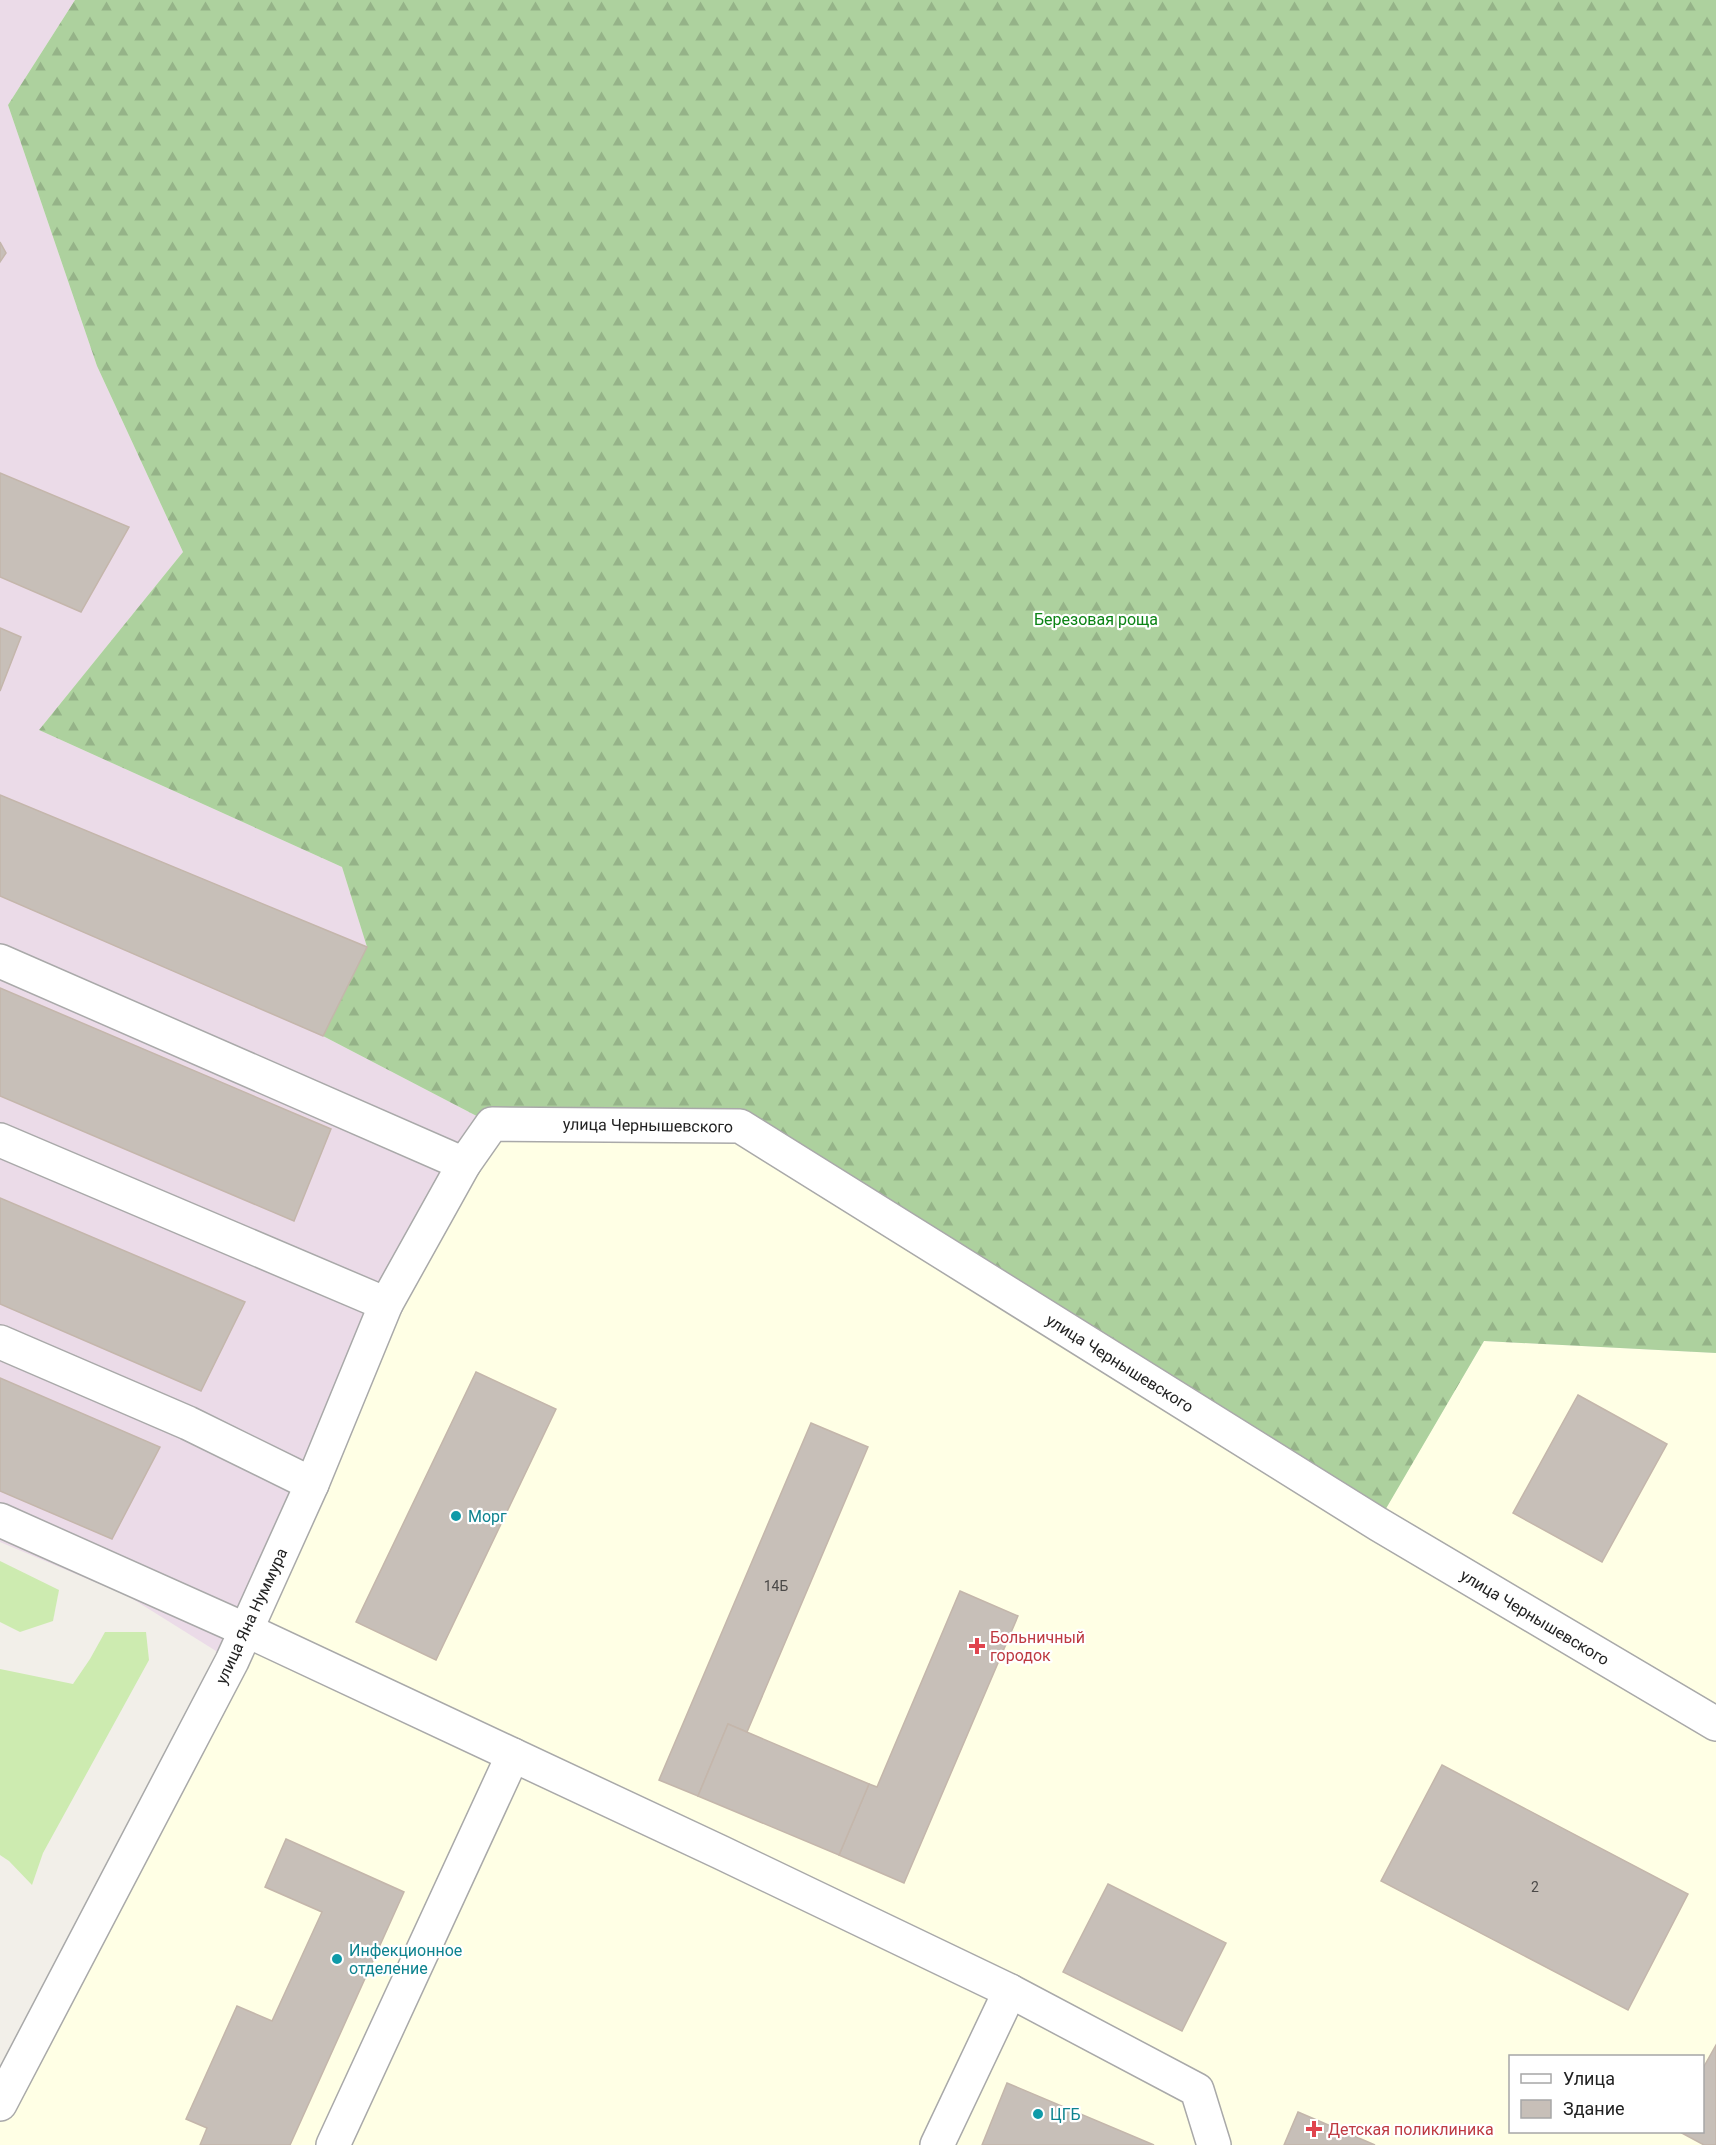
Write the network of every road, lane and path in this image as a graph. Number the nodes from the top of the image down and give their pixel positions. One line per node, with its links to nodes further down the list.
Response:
1 (0, 961): 4 (street)
2 (492, 1124): 4 (street, улица Яна Нуммура); 10 (street, улица Чернышевского)
3 (0, 1140): 5 (street)
4 (464, 1164): 5 (street, улица Яна Нуммура)
5 (386, 1304): 7 (street, улица Яна Нуммура)
6 (0, 1342): 7 (street)
7 (312, 1484): 9 (street, улица Яна Нуммура)
8 (0, 1520): 9 (street)
9 (246, 1630): 11 (street); 13 (street, улица Яна Нуммура)
10 (1716, 1724)
11 (513, 1755): 12 (street); 15 (street)
12 (1010, 1991): 16 (street); 17 (street)
13 (8, 2069): 14 (street, улица Яна Нуммура)
14 (0, 2104)
15 (333, 2145)
16 (937, 2145)
17 (1214, 2145)

